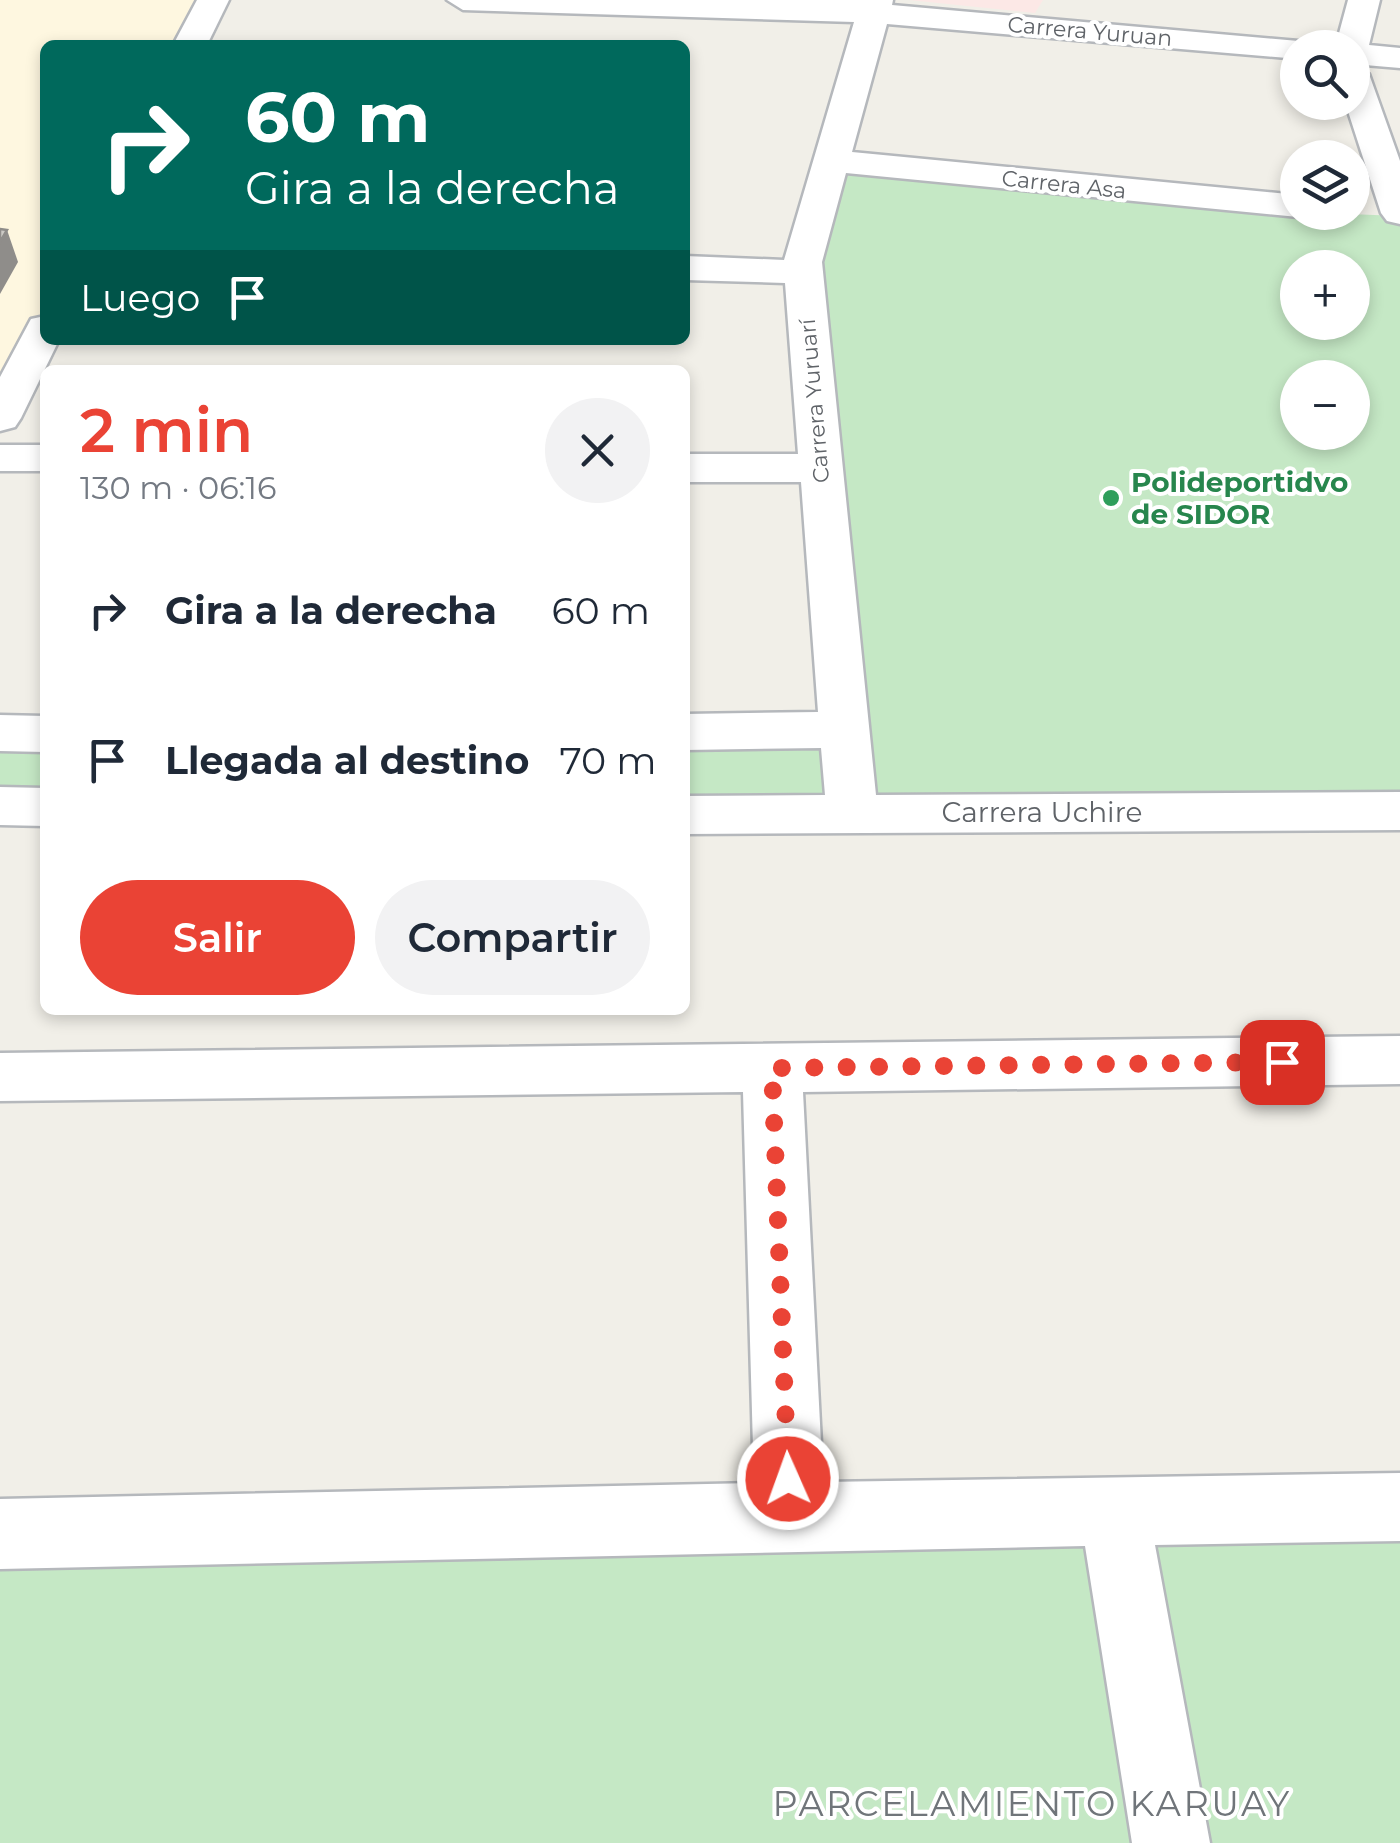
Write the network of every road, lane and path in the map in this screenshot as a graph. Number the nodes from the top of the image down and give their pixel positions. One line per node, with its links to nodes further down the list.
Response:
1 (213, 0): 8 (street)
2 (463, 0): 6 (street, Carrera Yuruan)
3 (1364, 0): 7 (street)
4 (875, 6): 5 (street, Carrera Yuruan); 6 (street, Carrera Yuruan); 13 (street, Carrera Yuruarí)
5 (1046, 13): 9 (street, Carrera Yuruan)
6 (534, 16)
7 (1357, 30)
8 (193, 40)
9 (1280, 46)
10 (1370, 53): 11 (street)
11 (1400, 58)
12 (1370, 115): 14 (street)
13 (832, 161): 15 (street, Carrera Asa); 18 (street, Carrera Yuruarí)
14 (1391, 163): 16 (street)
15 (1280, 204)
16 (1389, 214)
17 (690, 268): 18 (street)
18 (803, 272): 24 (street, Carrera Yuruarí)
19 (40, 338): 20 (street)
20 (0, 418)
21 (0, 458): 22 (street)
22 (40, 458)
23 (690, 468): 24 (street)
24 (820, 468): 25 (street, Carrera Yuruarí)
25 (845, 730): 26 (street); 31 (street, Carrera Yuruarí)
26 (690, 732)
27 (0, 733): 28 (street)
28 (40, 734)
29 (0, 806): 30 (street)
30 (40, 807)
31 (852, 812): 32 (street, Carrera Uchire); 33 (street, Carrera Uchire)
32 (1400, 812)
33 (690, 815)
34 (1400, 1060): 35 (street)
35 (772, 1068): 36 (street); 39 (street)
36 (0, 1077)
37 (1400, 1507): 38 (street)
38 (1114, 1512): 39 (street); 41 (street)
39 (790, 1516): 40 (street)
40 (0, 1534)
41 (1171, 1843)

